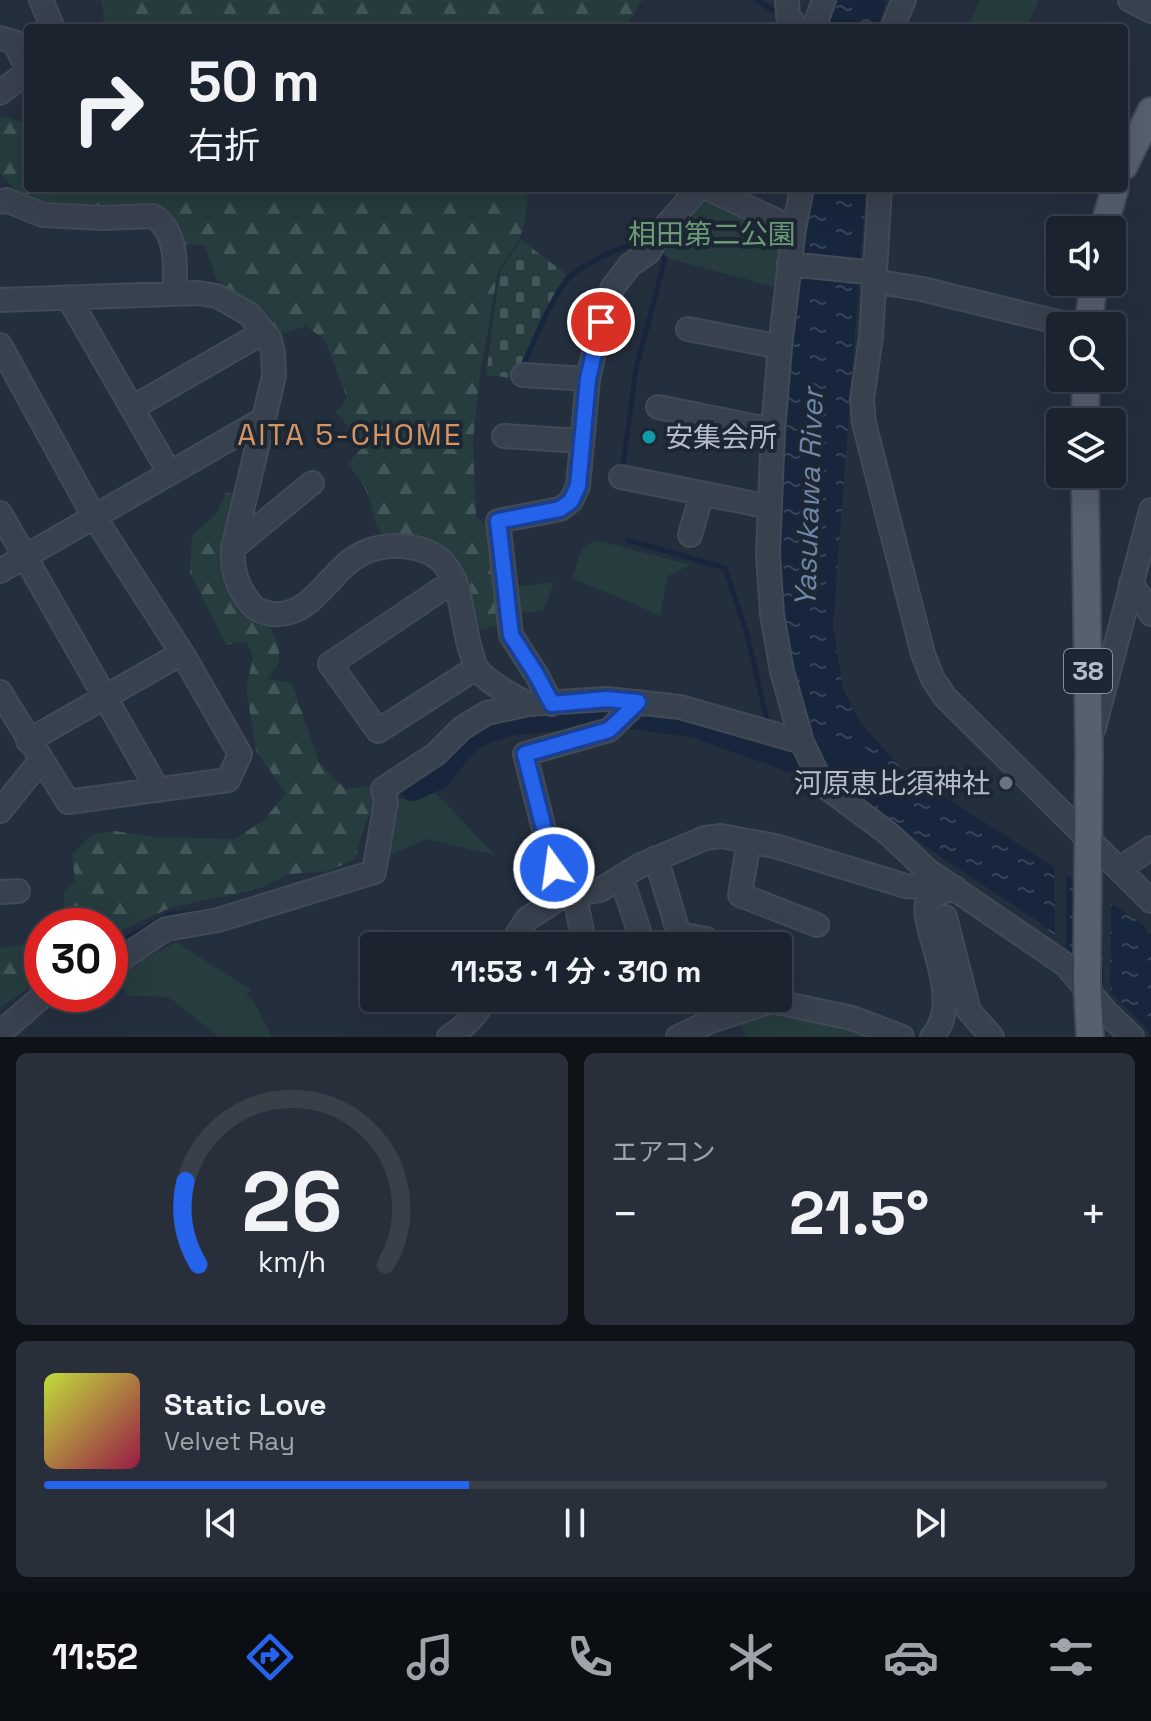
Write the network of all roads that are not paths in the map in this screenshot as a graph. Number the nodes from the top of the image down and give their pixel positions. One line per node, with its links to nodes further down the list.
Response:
1 (41, 0): 7 (street)
2 (787, 0): 8 (street)
3 (824, 0): 9 (street)
4 (904, 0): 10 (street)
5 (1130, 0): 6 (street)
6 (1151, 11)
7 (51, 24)
8 (795, 24)
9 (815, 24)
10 (894, 24)
11 (14, 39): 12 (street)
12 (24, 61)
13 (24, 73): 14 (street)
14 (0, 93)
15 (1151, 111): 16 (main road)
16 (1128, 158)
17 (696, 192): 36 (street)
18 (715, 192): 24 (street)
19 (801, 192): 24 (street)
20 (880, 192): 26 (street)
21 (1114, 192): 23 (main road)
22 (0, 202): 27 (street)
23 (1107, 216)
24 (794, 229): 25 (street)
25 (789, 264): 26 (street); 34 (street)
26 (870, 276): 30 (street); 71 (street)
27 (174, 294): 28 (street); 32 (street)
28 (68, 297): 29 (street); 38 (street)
29 (0, 300)
30 (1046, 319)
31 (688, 329): 34 (street)
32 (264, 332): 38 (street); 39 (street)
33 (0, 345): 51 (street)
34 (780, 347): 40 (street)
35 (523, 375): 36 (street)
36 (588, 379): 42 (street)
37 (658, 407): 40 (street)
38 (132, 408): 43 (street)
39 (264, 419): 43 (street); 53 (street)
40 (773, 430): 48 (street)
41 (504, 436): 42 (street)
42 (581, 441): 64 (street)
43 (169, 472): 51 (street)
44 (621, 477): 47 (street)
45 (312, 483): 53 (street)
46 (1085, 488): 68 (main road, 38)
47 (702, 494): 48 (street); 52 (street)
48 (770, 507): 66 (street)
49 (1151, 510): 57 (street)
50 (0, 513): 54 (street)
51 (93, 515): 54 (street); 59 (street)
52 (690, 535)
53 (233, 548): 56 (street)
54 (25, 556): 55 (street); 62 (street)
55 (0, 571)
56 (455, 580): 60 (street); 60 (street)
57 (1131, 583): 58 (street); 68 (street)
58 (1151, 614)
59 (182, 653): 62 (street); 69 (street)
60 (476, 668): 63 (street)
61 (0, 692): 67 (street)
62 (107, 697): 67 (street); 69 (street)
63 (528, 704): 64 (street); 86 (street)
64 (552, 704): 65 (street)
65 (631, 710): 66 (street); 78 (street)
66 (802, 742): 77 (street)
67 (34, 750): 69 (street); 70 (street)
68 (1089, 753): 71 (main road, 38)
69 (158, 790)
70 (0, 811)
71 (1088, 836): 75 (street); 87 (main road, 38)
72 (749, 841): 74 (street); 77 (street); 81 (street)
73 (1151, 848): 75 (street)
74 (656, 858): 76 (street); 85 (street)
75 (1119, 869): 79 (street)
76 (621, 877): 78 (street); 84 (street)
77 (957, 888): 87 (street); 94 (street)
78 (568, 895): 82 (street); 83 (street)
79 (1151, 901)
80 (945, 917): 95 (street)
81 (817, 925)
82 (519, 932)
83 (580, 932)
84 (639, 932)
85 (678, 932)
86 (128, 954)
87 (1087, 986): 96 (main road, 38); 97 (street)
88 (24, 1012): 90 (street)
89 (478, 1012): 91 (street)
90 (0, 1033)
91 (449, 1037)
92 (678, 1037): 93 (street)
93 (902, 1037)
94 (932, 1037)
95 (992, 1037)
96 (1090, 1037)
97 (1132, 1037)

